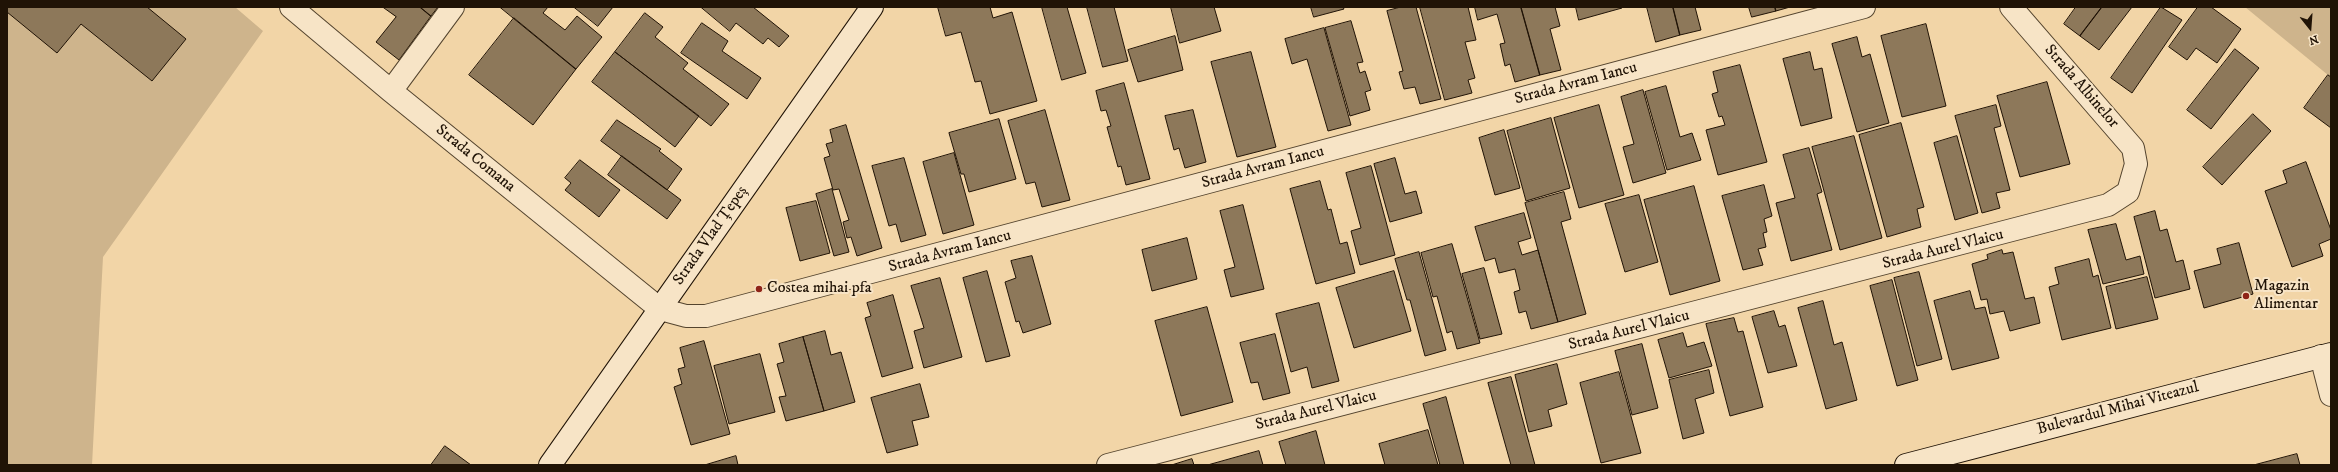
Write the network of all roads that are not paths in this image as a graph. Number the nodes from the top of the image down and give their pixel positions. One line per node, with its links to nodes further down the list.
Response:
1 (291, 7): 6 (street, Strada Comana)
2 (453, 7): 6 (street)
3 (872, 7): 8 (street, Strada Vlad Țepeș)
4 (1864, 7): 8 (street, Strada Avram Iancu)
5 (2011, 7): 7 (street, Strada Albinelor)
6 (391, 91): 8 (street, Strada Comana)
7 (2135, 174): 12 (street, Strada Aurel Vlaicu)
8 (660, 309): 11 (street, Strada Vlad Țepeș)
9 (2326, 355): 10 (street); 13 (street, Bulevardul Mihai Viteazul)
10 (2331, 395)
11 (550, 465)
12 (1108, 465)
13 (1906, 465)

